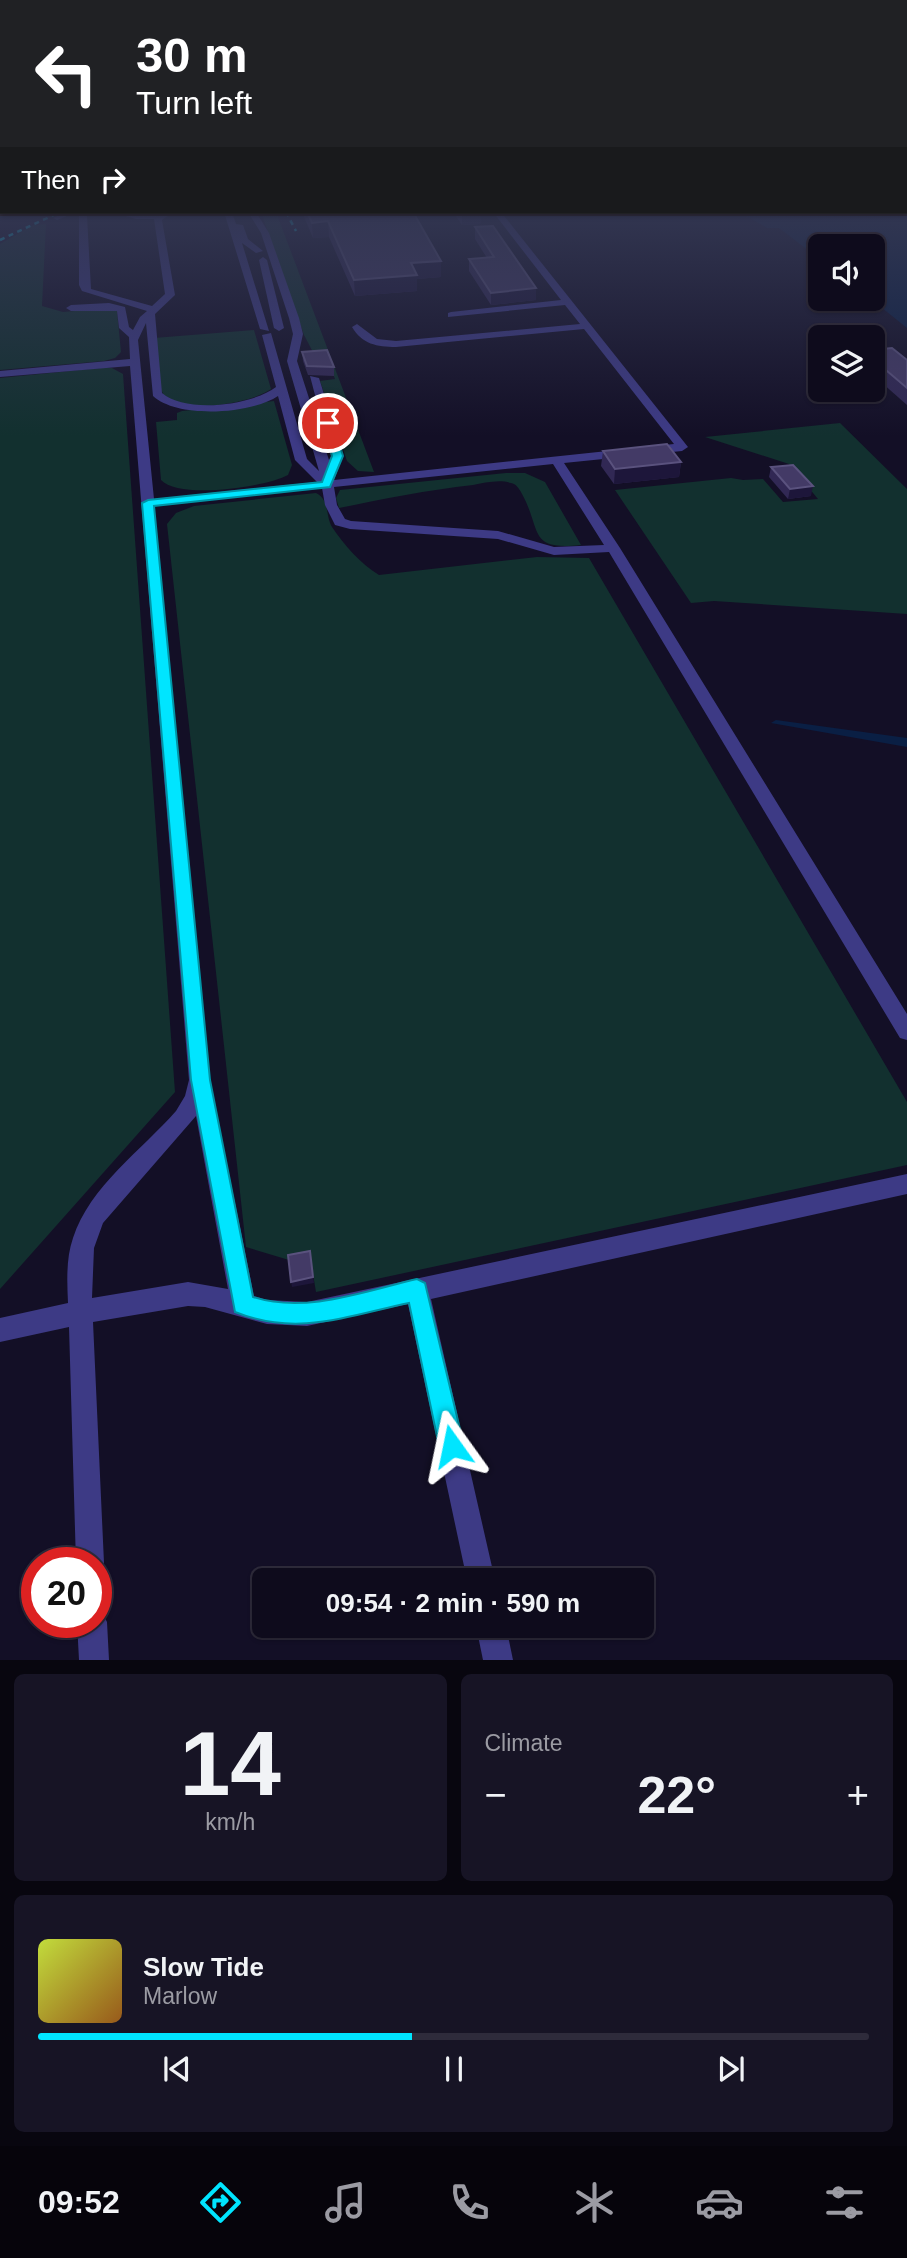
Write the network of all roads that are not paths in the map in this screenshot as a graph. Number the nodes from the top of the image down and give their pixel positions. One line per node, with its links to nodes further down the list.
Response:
1 (84, 281): 9 (street)
2 (168, 281): 9 (street)
3 (250, 281): 20 (street)
4 (268, 281): 16 (street)
5 (281, 281): 13 (street)
6 (552, 281): 7 (street)
7 (568, 302): 10 (street); 11 (street)
8 (71, 308): 14 (street)
9 (152, 311): 14 (street); 20 (street)
10 (451, 315)
11 (587, 326): 12 (street); 21 (street)
12 (357, 327)
13 (298, 334): 15 (street); 16 (street)
14 (134, 335): 17 (street)
15 (305, 352)
16 (292, 361): 22 (street)
17 (135, 362): 18 (street); 23 (street)
18 (0, 374)
19 (314, 378): 22 (street)
20 (281, 388): 22 (street)
21 (557, 461): 22 (street); 24 (street)
22 (326, 484): 23 (street); 24 (street)
23 (148, 503): 26 (street)
24 (613, 548): 25 (street)
25 (907, 1032)
26 (200, 1080): 29 (street); 30 (street)
27 (907, 1184): 28 (street)
28 (417, 1290): 29 (street); 33 (street)
29 (243, 1304): 30 (street)
30 (81, 1312): 31 (street); 32 (street)
31 (0, 1330)
32 (89, 1547)
33 (478, 1568)
34 (93, 1638): 36 (street)
35 (493, 1638): 37 (street)
36 (94, 1660)
37 (498, 1660)

